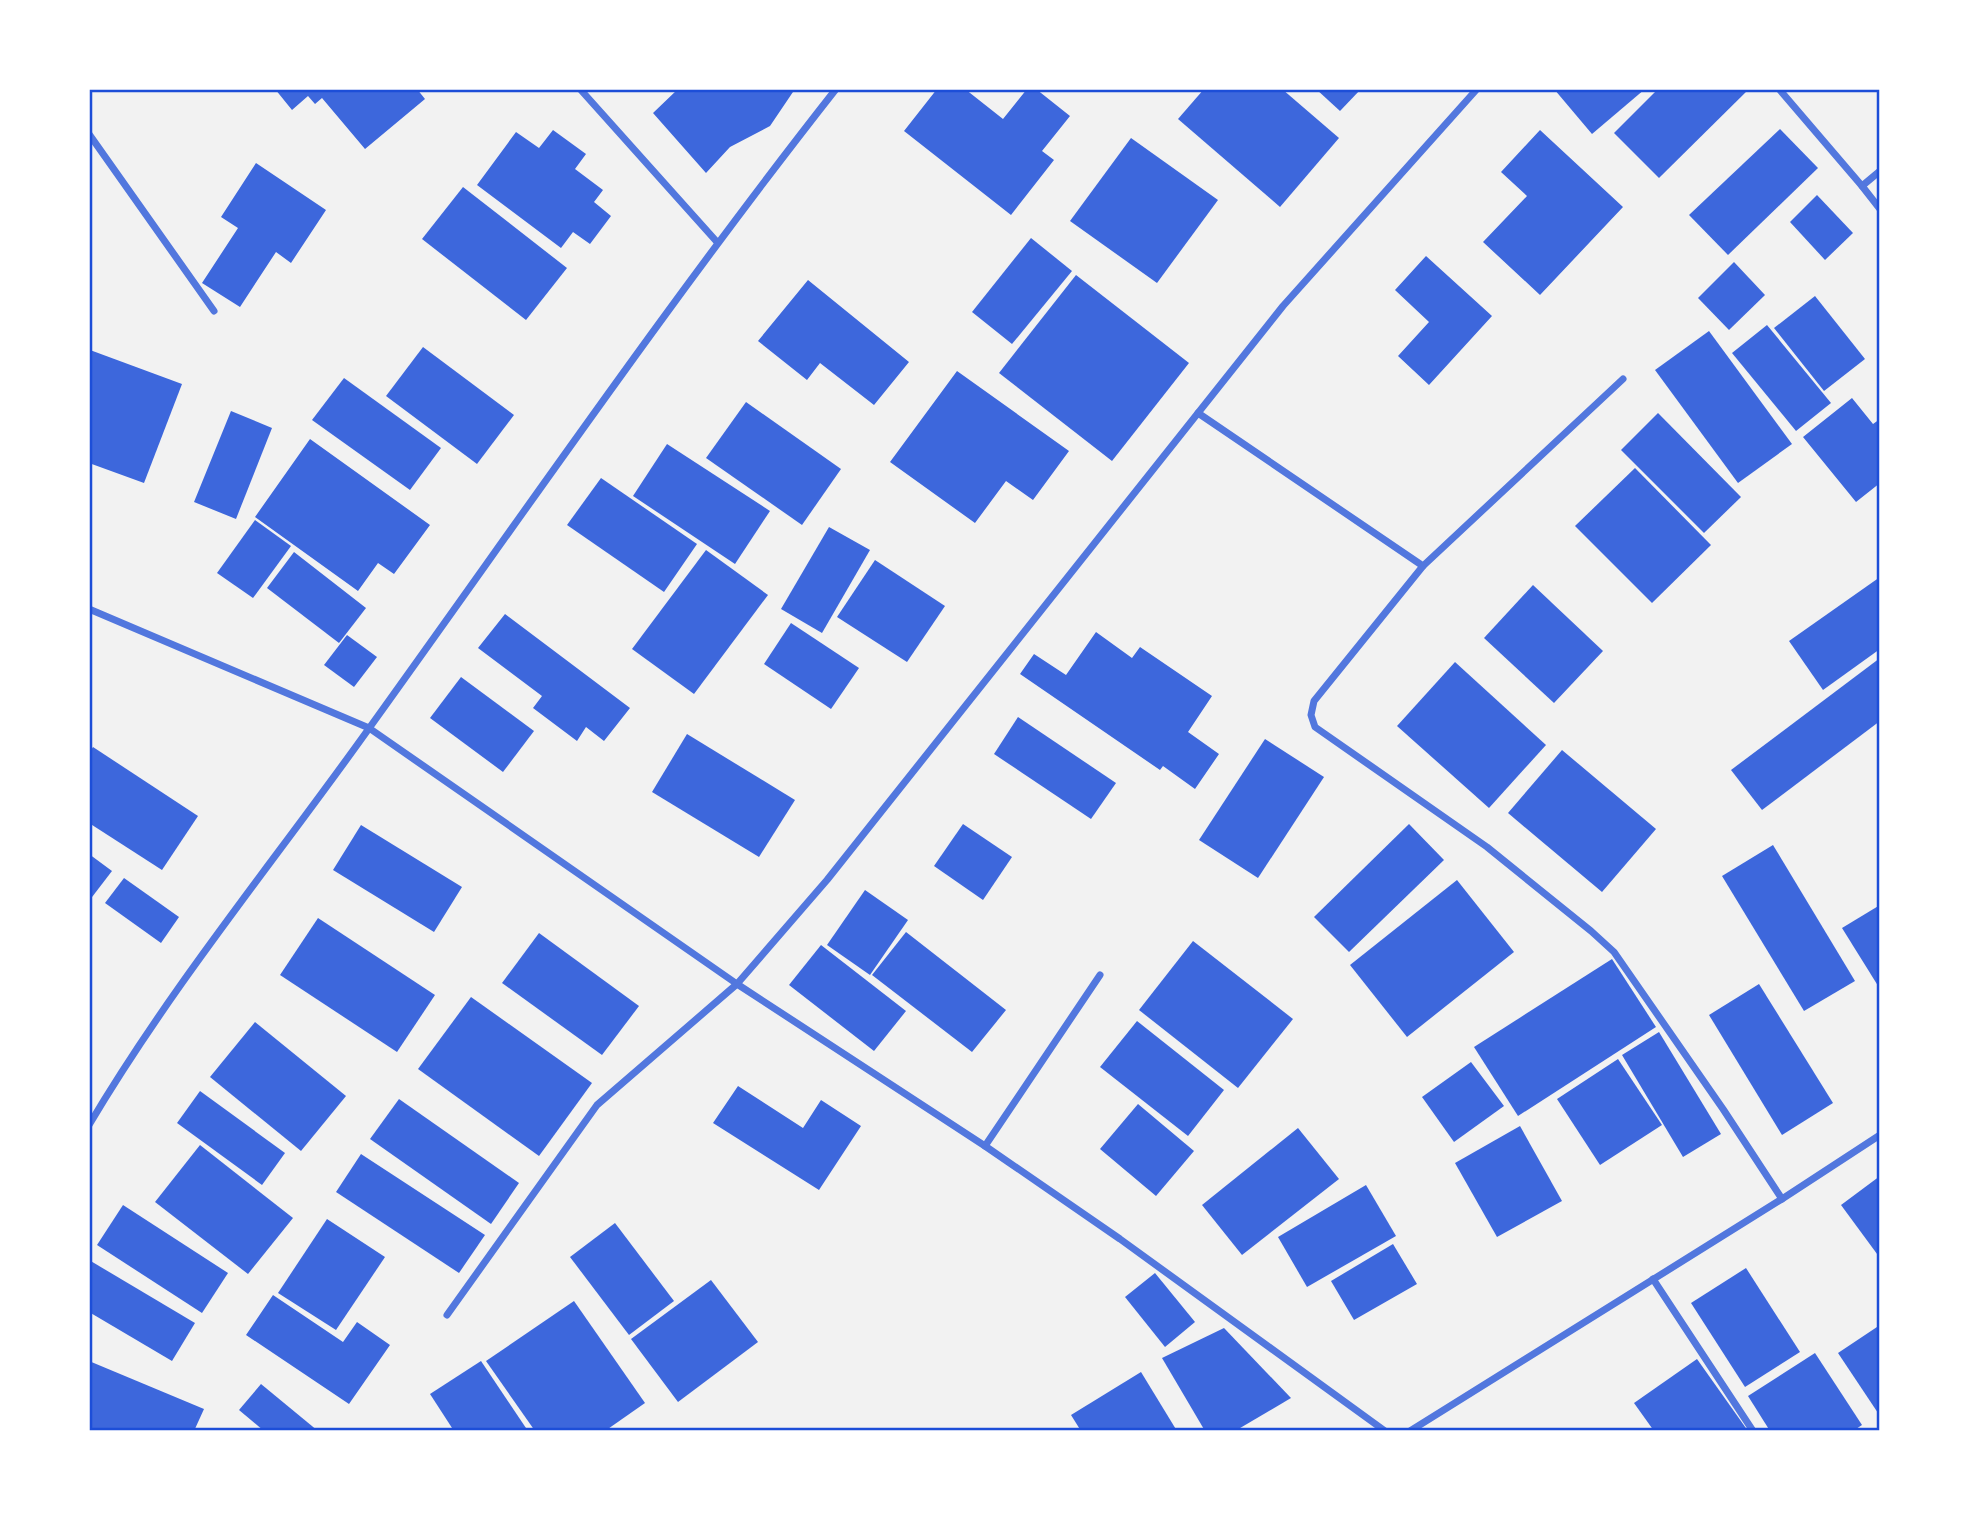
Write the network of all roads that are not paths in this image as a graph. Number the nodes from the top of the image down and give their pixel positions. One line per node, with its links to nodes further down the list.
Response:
1 (580, 89): 9 (street)
2 (836, 89): 9 (street)
3 (1477, 89): 12 (street)
4 (1779, 89): 7 (street)
5 (89, 134): 10 (street)
6 (1880, 171): 7 (street)
7 (1862, 186): 8 (street)
8 (1880, 209)
9 (717, 242): 15 (street)
10 (214, 311)
11 (1623, 379): 13 (street)
12 (1198, 413): 13 (street); 17 (street)
13 (1423, 566): 21 (street)
14 (89, 609): 15 (street)
15 (369, 729): 17 (street); 18 (street)
16 (1100, 975): 20 (street)
17 (737, 984): 20 (street); 23 (street)
18 (89, 1125)
19 (1880, 1135): 21 (street)
20 (985, 1146): 24 (street)
21 (1782, 1199): 22 (street)
22 (1653, 1279): 25 (street); 26 (street)
23 (447, 1315)
24 (1385, 1431)
25 (1410, 1431)
26 (1753, 1431)

